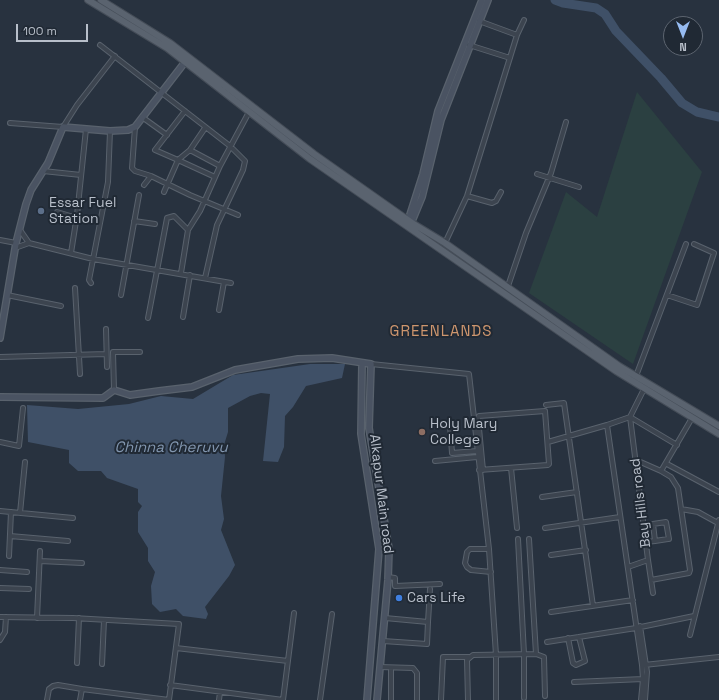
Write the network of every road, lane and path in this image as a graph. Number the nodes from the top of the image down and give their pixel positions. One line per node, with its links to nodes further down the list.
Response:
1 (88, 0): 12 (main road)
2 (101, 0): 50 (main road)
3 (482, 0): 13 (street)
4 (488, 0): 6 (street)
5 (524, 20): 7 (street)
6 (479, 21): 7 (street); 9 (street)
7 (517, 35): 11 (street)
8 (100, 45): 10 (street)
9 (469, 46): 11 (street); 13 (street)
10 (115, 56): 14 (street); 20 (street)
11 (510, 58): 42 (street)
12 (185, 62): 14 (street); 16 (main road)
13 (457, 70): 50 (street)
14 (161, 92): 15 (street); 17 (street)
15 (185, 111): 22 (street); 25 (street)
16 (249, 112): 26 (street); 50 (main road)
17 (142, 117): 21 (street); 25 (street)
18 (566, 122): 35 (street)
19 (10, 123): 20 (street)
20 (63, 127): 23 (street); 30 (street)
21 (135, 127): 24 (street); 33 (street)
22 (205, 128): 26 (street); 27 (street)
23 (86, 129): 24 (street); 32 (street)
24 (110, 131): 60 (street)
25 (167, 135): 28 (street)
26 (230, 146): 29 (street); 44 (street)
27 (190, 150): 28 (street); 29 (street)
28 (178, 160): 34 (street); 36 (street)
29 (220, 166): 34 (street)
30 (43, 172): 32 (street); 51 (street)
31 (537, 174): 35 (street)
32 (81, 175): 47 (street)
33 (151, 176): 36 (street); 37 (street)
34 (215, 178): 43 (street)
35 (548, 178): 38 (street); 69 (street)
36 (167, 184): 39 (street); 43 (street)
37 (144, 185)
38 (579, 187)
39 (164, 192)
40 (501, 192): 42 (street)
41 (139, 195): 48 (street)
42 (467, 196): 55 (street)
43 (204, 201): 44 (street); 52 (street)
44 (224, 210): 46 (street); 65 (street)
45 (56, 212): 47 (street)
46 (238, 215)
47 (77, 218): 59 (street)
48 (134, 221): 49 (street); 61 (street)
49 (154, 224)
50 (409, 224): 55 (main road); 89 (main road)
51 (20, 230): 54 (street); 58 (street)
52 (188, 230): 62 (street); 63 (street)
53 (0, 240): 58 (street)
54 (29, 242): 58 (street); 59 (street)
55 (445, 243): 69 (main road)
56 (686, 244): 73 (street)
57 (694, 244): 73 (street)
58 (16, 245): 71 (street)
59 (71, 253): 60 (street)
60 (93, 259): 61 (street); 66 (street)
61 (126, 265): 62 (street); 72 (street)
62 (158, 270): 63 (street); 77 (street)
63 (181, 274): 64 (street)
64 (190, 275): 65 (street); 76 (street)
65 (205, 278): 67 (street)
66 (91, 282)
67 (224, 282): 68 (street); 75 (street)
68 (231, 284)
69 (508, 286): 88 (main road)
70 (75, 288): 82 (street)
71 (7, 295): 74 (street); 79 (street)
72 (121, 295)
73 (667, 295): 88 (street)
74 (61, 306)
75 (219, 310)
76 (183, 317)
77 (148, 318)
78 (106, 329): 81 (street)
79 (0, 338)
80 (140, 352): 90 (street)
81 (106, 354): 82 (street); 86 (street)
82 (79, 355): 83 (street); 87 (street)
83 (0, 357)
84 (362, 363): 85 (street); 90 (street); 133 (street, Alkapur Main road)
85 (371, 364): 104 (street); 132 (street, Alkapur Main road)
86 (107, 367)
87 (80, 374)
88 (636, 376): 98 (main road)
89 (644, 389): 94 (street); 95 (main road)
90 (114, 390): 91 (street)
91 (0, 398)
92 (546, 405): 99 (street)
93 (23, 408): 101 (street)
94 (630, 417): 96 (street); 103 (street); 106 (street, Bay Hills road)
95 (692, 418): 100 (main road); 103 (street)
96 (607, 425): 99 (street); 120 (street)
97 (450, 426): 104 (street)
98 (719, 426)
99 (570, 434): 102 (street); 113 (street)
100 (719, 434)
101 (0, 442)
102 (548, 442): 110 (street); 111 (street)
103 (677, 445): 109 (street)
104 (477, 451): 105 (street)
105 (477, 457): 107 (street); 111 (street)
106 (636, 460): 112 (street); 131 (street, Bay Hills road)
107 (435, 461)
108 (25, 462): 119 (street)
109 (667, 464): 112 (street); 114 (street)
110 (511, 468): 111 (street); 124 (street)
111 (481, 470): 134 (street)
112 (661, 471): 116 (street)
113 (577, 492): 115 (street); 123 (street)
114 (719, 492)
115 (542, 497)
116 (681, 509): 122 (street); 147 (street)
117 (0, 511): 118 (street)
118 (11, 512): 119 (street); 126 (street)
119 (20, 513): 121 (street)
120 (620, 517): 123 (street); 142 (street)
121 (73, 518)
122 (719, 521): 158 (street)
123 (582, 523): 125 (street); 135 (street)
124 (518, 528)
125 (545, 528)
126 (10, 536): 129 (street); 138 (street)
127 (518, 539): 174 (street)
128 (529, 539): 175 (street)
129 (68, 541)
130 (655, 541): 130 (street); 131 (street)
131 (646, 542): 139 (street, Bay Hills road)
132 (388, 543): 133 (street); 146 (street, Alkapur Main road)
133 (378, 545): 198 (street, Alkapur Main road)
134 (489, 548): 145 (street); 145 (street)
135 (586, 550): 137 (street); 154 (street)
136 (40, 552): 140 (street)
137 (551, 555)
138 (9, 556)
139 (648, 560): 142 (street, Bay Hills road); 147 (street)
140 (40, 561): 141 (street); 161 (street)
141 (82, 563)
142 (628, 567): 153 (street, Bay Hills road)
143 (0, 570): 144 (street)
144 (27, 572)
145 (490, 572): 176 (street)
146 (388, 577): 148 (street); 163 (street, Alkapur Main road)
147 (651, 580): 152 (street)
148 (440, 584)
149 (0, 588): 150 (street)
150 (29, 589)
151 (430, 589): 165 (street)
152 (653, 592)
153 (633, 600): 154 (street); 166 (street, Bay Hills road)
154 (593, 606): 155 (street)
155 (551, 612)
156 (294, 613): 179 (street)
157 (332, 614): 197 (street)
158 (694, 616): 166 (street); 167 (street)
159 (0, 617): 160 (street)
160 (6, 617): 161 (street); 170 (street)
161 (37, 618): 162 (street)
162 (79, 618): 164 (street); 180 (street)
163 (385, 618): 165 (street); 171 (street, Alkapur Main road)
164 (104, 620): 173 (street); 181 (street)
165 (428, 622): 171 (street)
166 (638, 627): 168 (street); 182 (street)
167 (690, 635)
168 (579, 637): 169 (street); 169 (street)
169 (568, 638): 172 (street)
170 (0, 640)
171 (383, 641): 183 (street, Alkapur Main road)
172 (547, 642)
173 (176, 648): 179 (street); 187 (street)
174 (524, 654): 175 (street); 176 (street); 191 (street)
175 (536, 654): 190 (street)
176 (496, 655): 177 (street); 204 (street)
177 (469, 657): 202 (street); 203 (street)
178 (719, 657): 182 (street)
179 (288, 661): 196 (street)
180 (76, 663)
181 (102, 664)
182 (644, 665): 185 (street); 206 (street)
183 (380, 667): 184 (street); 199 (street, Alkapur Main road)
184 (391, 668): 200 (street); 201 (street)
185 (643, 679): 186 (street); 205 (street)
186 (574, 682)
187 (170, 685): 189 (street); 194 (street)
188 (82, 689): 192 (street); 193 (street); 194 (street)
189 (220, 692): 195 (street); 196 (street)
190 (546, 696)
191 (524, 698)
192 (47, 700)
193 (80, 700)
194 (169, 700)
195 (219, 700)
196 (283, 700)
197 (320, 700)
198 (367, 700)
199 (377, 700)
200 (391, 700)
201 (417, 700)
202 (441, 700)
203 (468, 700)
204 (496, 700)
205 (641, 700)
206 (645, 700)

